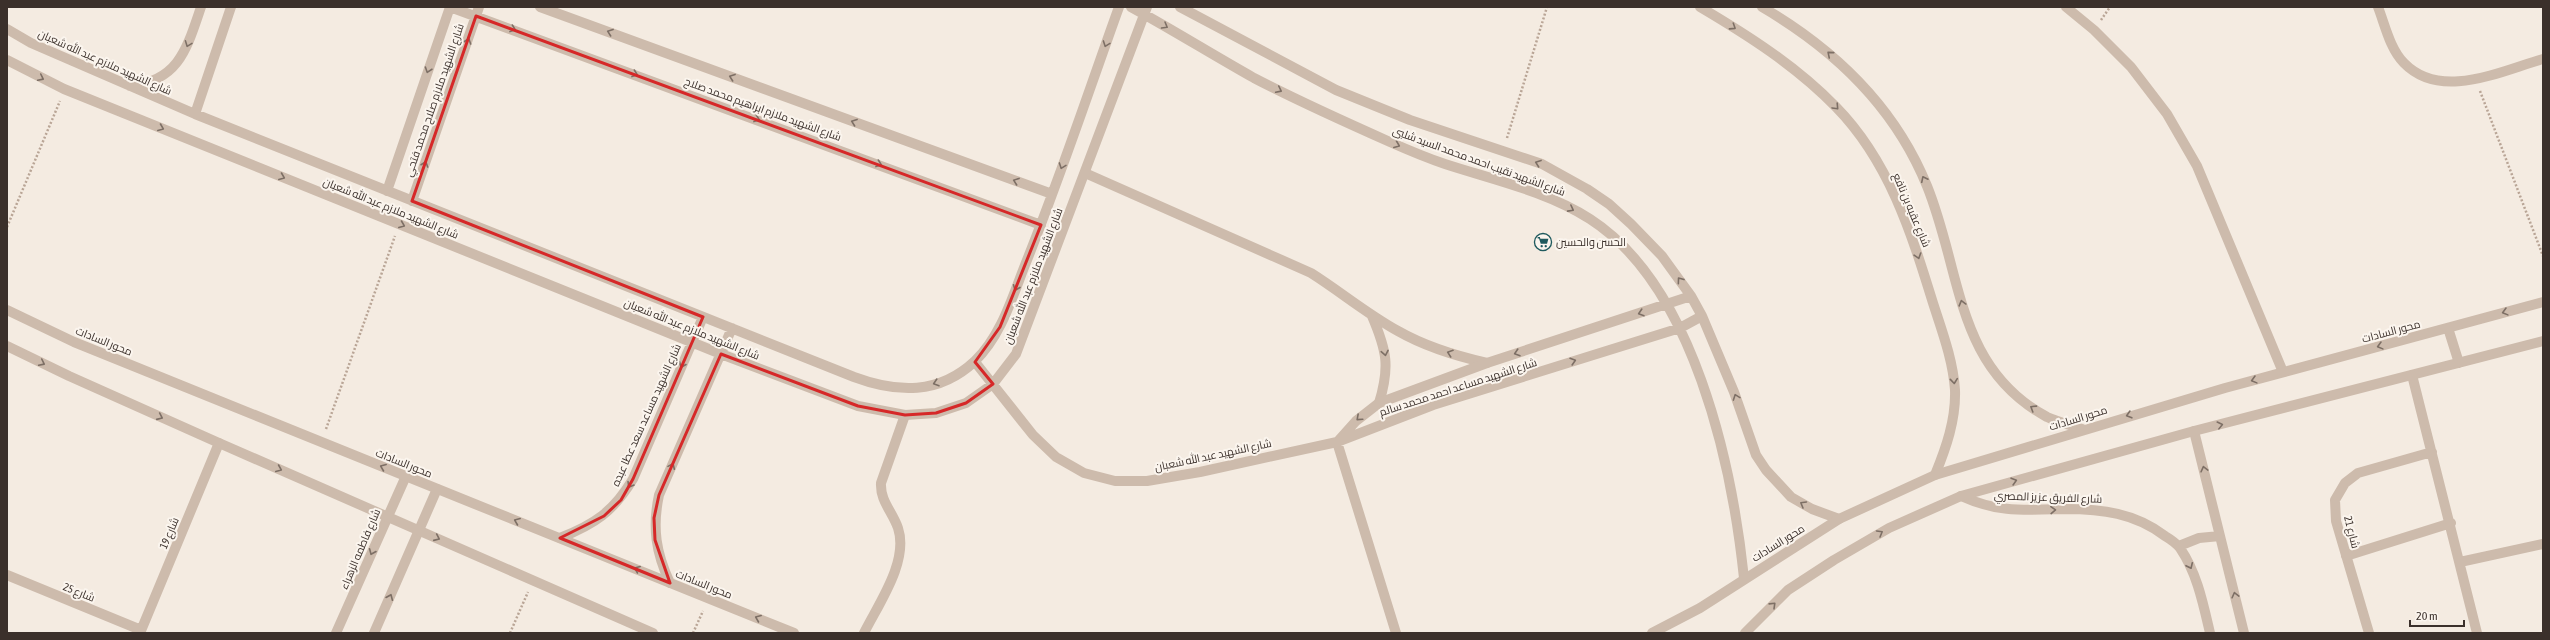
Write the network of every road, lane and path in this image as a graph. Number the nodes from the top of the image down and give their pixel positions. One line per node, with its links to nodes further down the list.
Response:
1 (202, 7): 20 (street, one-way to 20)
2 (231, 7): 22 (street)
3 (450, 7): 14 (street, شارع الشهيد ملازم ابراهيم محمد صلاح); 25 (street, شارع الشهيد ملازم صلاح محمد فتحي, one-way to 25)
4 (540, 7): 26 (street, شارع الشهيد ملازم ابراهيم محمد صلاح, one-way to 4)
5 (1119, 7): 26 (street, شارع الشهيد ملازم عبد الله شعبان, one-way to 26)
6 (1132, 7): 15 (street, شارع الشهيد نقيب احمد محمد السيد شلبى)
7 (1180, 7): 23 (street, شارع الشهيد نقيب احمد محمد السيد شلبى)
8 (1547, 7): 23 (path)
9 (1700, 7): 60 (street, شارع عقبه بن نافع, one-way to 60)
10 (1762, 7): 13 (street, شارع عقبه بن نافع)
11 (2066, 7): 49 (street)
12 (2378, 7): 19 (street)
13 (1775, 10): 54 (street, شارع عقبه بن نافع, one-way to 13)
14 (478, 11): 27 (street, شارع الشهيد ملازم صلاح محمد فتحي, one-way to 14); 29 (street, شارع الشهيد ملازم ابراهيم محمد صلاح, one-way to 29)
15 (1146, 11): 24 (street, شارع الشهيد ملازم عبد الله شعبان); 34 (street, شارع الشهيد نقيب احمد محمد السيد شلبى, one-way to 34)
16 (7, 29): 20 (street, شارع الشهيد ملازم عبد الله شعبان)
17 (2543, 59): 19 (street)
18 (7, 60): 21 (street, شارع الشهيد ملازم عبد الله شعبان, one-way to 21)
19 (2475, 78): 31 (path)
20 (128, 86): 22 (street, شارع الشهيد ملازم عبد الله شعبان)
21 (64, 89): 28 (street, شارع الشهيد ملازم عبد الله شعبان, one-way to 28); 30 (path)
22 (195, 114): 25 (street, شارع الشهيد ملازم عبد الله شعبان)
23 (1502, 152): 32 (street, شارع الشهيد نقيب احمد محمد السيد شلبى, one-way to 23)
24 (1085, 173): 36 (street); 51 (street, شارع الشهيد ملازم عبد الله شعبان)
25 (387, 191): 27 (street, شارع الشهيد ملازم عبد الله شعبان)
26 (1052, 194): 29 (street, شارع الشهيد ملازم عبد الله شعبان)
27 (412, 201): 38 (street, شارع الشهيد ملازم عبد الله شعبان)
28 (400, 224): 43 (street, شارع الشهيد ملازم عبد الله شعبان, one-way to 43); 56 (path)
29 (1041, 225): 46 (street, شارع الشهيد ملازم عبد الله شعبان, one-way to 46)
30 (7, 228)
31 (2543, 256)
32 (1691, 296): 34 (street, شارع الشهيد مساعد احمد محمد سالم); 37 (street, شارع الشهيد نقيب احمد محمد السيد شلبى)
33 (2543, 302): 41 (street, محور السادات, one-way to 41)
34 (1666, 304): 40 (street, شارع الشهيد نقيب احمد محمد السيد شلبى); 47 (street, شارع الشهيد مساعد احمد محمد سالم, one-way to 47)
35 (7, 310): 56 (street, محور السادات)
36 (1372, 316): 47 (street, one-way to 36); 52 (street, one-way to 52)
37 (1702, 316): 40 (street, شارع الشهيد مساعد احمد محمد سالم); 65 (street, شارع الشهيد نقيب احمد محمد السيد شلبى, one-way to 37)
38 (703, 317): 39 (street, شارع الشهيد ملازم عبد الله شعبان); 43 (street, شارع الشهيد مساعد سعد عطا عبده)
39 (732, 328): 45 (street); 46 (street, شارع الشهيد ملازم عبد الله شعبان, one-way to 39)
40 (1680, 328): 57 (street, شارع الشهيد مساعد احمد محمد سالم, one-way to 40); 75 (street, شارع الشهيد نقيب احمد محمد السيد شلبى)
41 (2448, 328): 48 (street); 49 (street, محور السادات, one-way to 49)
42 (2543, 341): 48 (street)
43 (692, 342): 45 (street, شارع الشهيد ملازم عبد الله شعبان); 69 (street, شارع الشهيد مساعد سعد عطا عبده, one-way to 69)
44 (7, 346): 58 (street, one-way to 58)
45 (721, 354): 53 (street, شارع الشهيد ملازم عبد الله شعبان); 77 (street, one-way to 45)
46 (975, 362): 51 (street, شارع الشهيد عبد الله شعبان)
47 (1487, 363): 52 (street, شارع الشهيد مساعد احمد محمد سالم)
48 (2459, 363): 50 (street)
49 (2283, 372): 54 (street, محور السادات, one-way to 54)
50 (2412, 375): 55 (street, one-way to 50); 59 (street)
51 (993, 384): 53 (street, شارع الشهيد ملازم عبد الله شعبان); 57 (street, شارع الشهيد عبد الله شعبان)
52 (1378, 403): 57 (street, شارع الشهيد مساعد احمد محمد سالم, one-way to 57)
53 (905, 415): 86 (street)
54 (2082, 429): 60 (street, محور السادات)
55 (2194, 431): 63 (street, one-way to 55); 68 (street, one-way to 55)
56 (322, 442): 61 (street, محور السادات, one-way to 56)
57 (1337, 442): 87 (street)
58 (219, 443): 64 (street, one-way to 64); 79 (street, شارع 19)
59 (2432, 452): 66 (street); 72 (street, شارع 21)
60 (1935, 475): 65 (street, محور السادات)
61 (406, 476): 62 (street, محور السادات); 64 (street, شارع فاطمه الزهراء)
62 (437, 489): 67 (street); 69 (street, محور السادات, one-way to 62)
63 (1961, 496): 71 (street, شارع الفريق عزيز المصري, one-way to 71); 89 (street, one-way to 63)
64 (387, 516): 67 (street); 80 (street, شارع فاطمه الزهراء, one-way to 80)
65 (1839, 519): 75 (street, محور السادات)
66 (2451, 524): 72 (street); 73 (street)
67 (419, 530): 76 (street, one-way to 76); 81 (street, one-way to 67)
68 (2220, 536): 71 (street); 91 (street, one-way to 68)
69 (560, 538): 77 (street, محور السادات, one-way to 69)
70 (2543, 544): 73 (street)
71 (2179, 546): 90 (street, شارع الفريق عزيز المصري, one-way to 90)
72 (2346, 556): 92 (street, شارع 21)
73 (2460, 562): 93 (street)
74 (7, 575): 79 (street, شارع 25)
75 (1744, 578): 88 (street, محور السادات)
76 (533, 580): 82 (path); 83 (street)
77 (670, 583): 78 (street, محور السادات)
78 (708, 598): 84 (path); 85 (street, محور السادات, one-way to 78)
79 (141, 632)
80 (336, 633)
81 (374, 633)
82 (510, 633)
83 (653, 633)
84 (693, 633)
85 (794, 633)
86 (864, 633)
87 (1396, 633)
88 (1652, 633)
89 (1745, 633)
90 (2210, 633)
91 (2244, 633)
92 (2369, 633)
93 (2477, 633)

